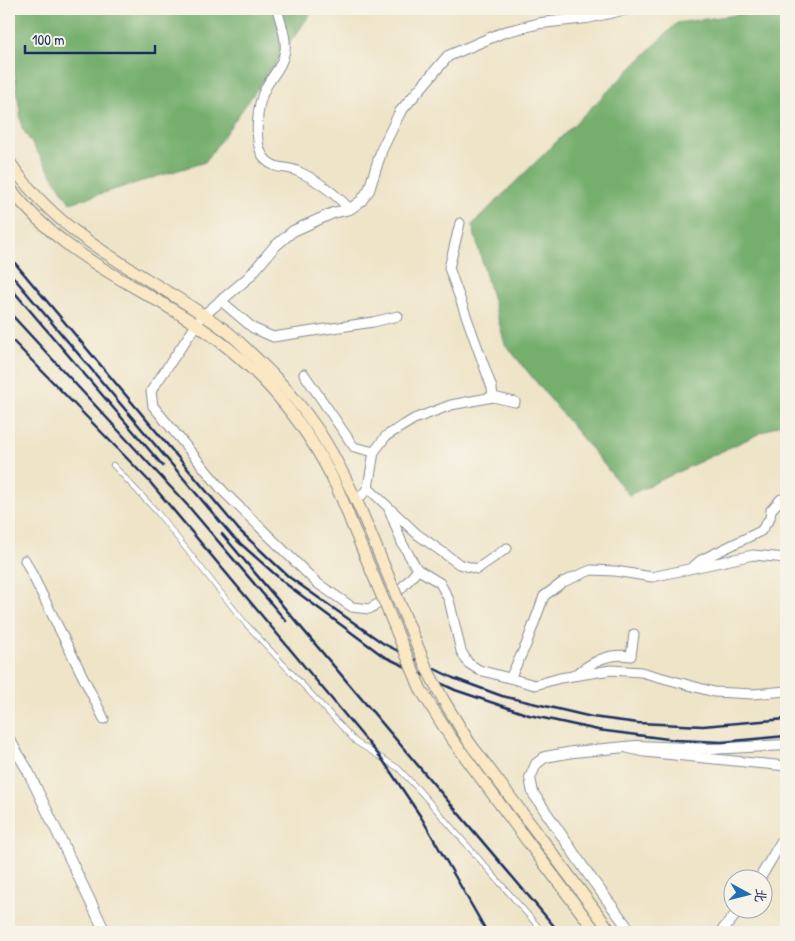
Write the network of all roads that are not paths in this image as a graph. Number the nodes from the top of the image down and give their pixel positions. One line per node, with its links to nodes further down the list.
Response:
1 (277, 9): 5 (street)
2 (627, 9): 5 (street)
3 (9, 161): 8 (main road)
4 (9, 187): 10 (main road)
5 (350, 209): 7 (street)
6 (460, 223): 12 (street)
7 (220, 300): 8 (street); 9 (street)
8 (204, 315): 10 (street); 18 (main road)
9 (398, 316)
10 (196, 325): 24 (street); 39 (main road, bridge)
11 (304, 374): 14 (street)
12 (492, 397): 13 (street); 14 (street)
13 (515, 402)
14 (374, 452): 16 (street)
15 (113, 465): 38 (lane)
16 (368, 488): 18 (street); 19 (street)
17 (786, 501): 23 (street)
18 (357, 502): 40 (main road, bridge)
19 (389, 509): 20 (street); 24 (street)
20 (507, 548)
21 (786, 558): 23 (street)
22 (25, 560): 29 (street)
23 (691, 569): 27 (street)
24 (418, 570): 27 (street)
25 (634, 634): 26 (street)
26 (572, 676): 27 (street); 28 (street)
27 (510, 678)
28 (786, 691)
29 (104, 719)
30 (9, 739): 37 (street)
31 (786, 745): 32 (street)
32 (622, 747): 33 (street); 41 (street)
33 (786, 766)
34 (786, 834): 35 (street)
35 (766, 868)
36 (732, 918): 42 (street)
37 (105, 932)
38 (543, 932)
39 (596, 932)
40 (611, 932)
41 (631, 932)
42 (720, 932)

